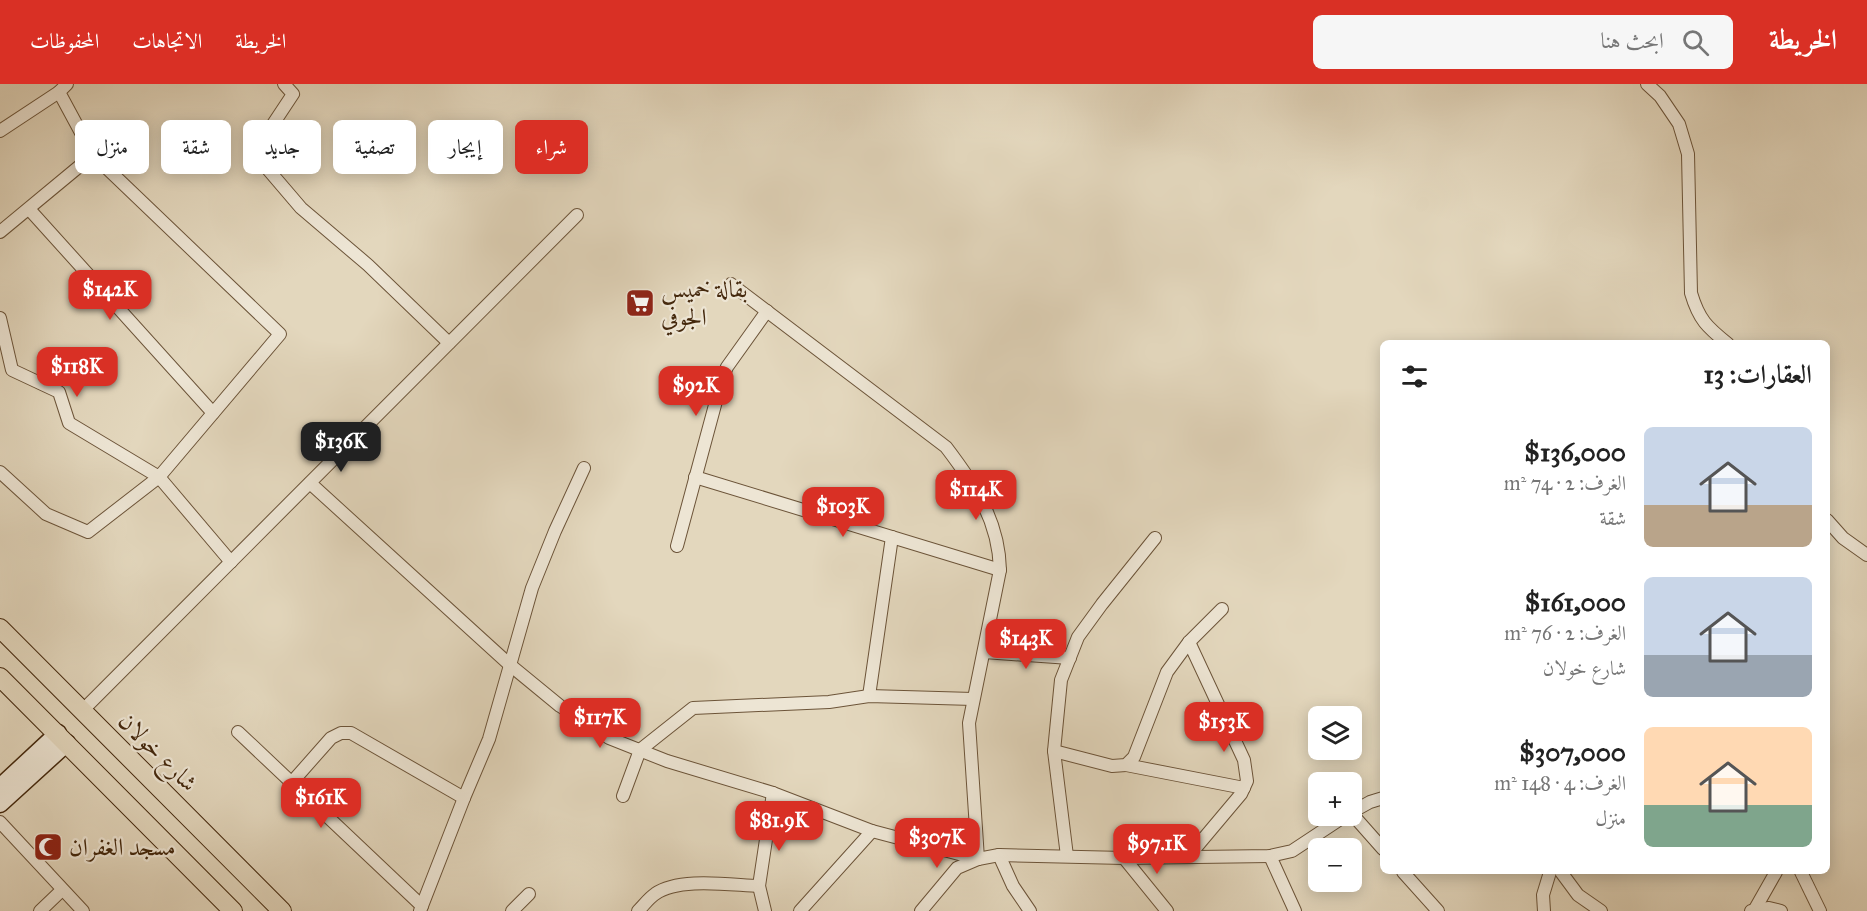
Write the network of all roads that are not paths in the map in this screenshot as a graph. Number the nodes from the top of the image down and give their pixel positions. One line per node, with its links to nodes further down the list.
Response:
1 (284, 84): 15 (street)
2 (1647, 84): 14 (street)
3 (63, 88): 4 (street); 5 (street)
4 (77, 120)
5 (0, 131)
6 (75, 170): 8 (street)
7 (113, 174): 16 (street)
8 (29, 209): 10 (street); 16 (street)
9 (577, 215): 15 (street)
10 (0, 232)
11 (731, 284): 12 (street)
12 (767, 311): 20 (street); 28 (street)
13 (0, 318): 19 (street)
14 (1723, 340)
15 (449, 343): 21 (street)
16 (213, 413): 19 (street)
17 (584, 468): 34 (street)
18 (0, 472): 19 (street)
19 (159, 477): 27 (street)
20 (695, 477): 23 (street); 25 (street)
21 (310, 483): 27 (street); 34 (street)
22 (1830, 523): 26 (street)
23 (892, 537): 28 (street); 36 (street)
24 (1155, 538): 33 (street)
25 (677, 546)
26 (1867, 555)
27 (231, 562): 38 (street)
28 (1000, 570): 32 (street)
29 (1222, 609): 31 (street)
30 (0, 628): 38 (main road, شارع خولان)
31 (1189, 642): 43 (street); 46 (street)
32 (984, 652): 33 (street); 37 (street)
33 (1070, 658): 42 (street)
34 (510, 665): 41 (street); 49 (street)
35 (0, 677): 40 (main road)
36 (869, 696): 37 (street); 41 (street)
37 (973, 699): 63 (street)
38 (83, 710): 78 (main road, شارع خولان)
39 (238, 732): 44 (street)
40 (62, 738): 45 (street); 51 (street); 77 (main road)
41 (640, 750): 47 (street); 48 (street)
42 (1054, 752): 43 (street); 59 (street)
43 (1126, 765): 46 (street)
44 (292, 781): 49 (street); 72 (street)
45 (0, 787)
46 (1244, 788): 61 (street)
47 (773, 793): 56 (street); 69 (street)
48 (623, 796)
49 (464, 798): 72 (street)
50 (1380, 799): 52 (street)
51 (0, 804)
52 (1362, 807)
53 (0, 822): 70 (street)
54 (1362, 825): 57 (street)
55 (1330, 826): 60 (street)
56 (872, 831): 63 (street); 82 (street)
57 (1380, 846)
58 (999, 855): 59 (street); 63 (street); 84 (street)
59 (1067, 856): 62 (street)
60 (1270, 856): 61 (street); 85 (street)
61 (1188, 857): 62 (street)
62 (1124, 858): 73 (street)
63 (978, 859): 83 (street)
64 (1405, 874): 86 (street)
65 (1549, 874): 87 (street)
66 (1562, 874): 88 (street)
67 (1775, 874): 74 (street)
68 (1802, 874): 90 (street)
69 (759, 886): 80 (street); 81 (street)
70 (62, 890): 75 (street); 76 (street)
71 (529, 894): 79 (street)
72 (421, 908)
73 (1162, 909)
74 (1753, 910): 89 (street)
75 (40, 911)
76 (83, 911)
77 (233, 911)
78 (282, 911)
79 (512, 911)
80 (638, 911)
81 (765, 911)
82 (800, 911)
83 (921, 911)
84 (1030, 911)
85 (1295, 911)
86 (1438, 911)
87 (1544, 911)
88 (1601, 911)
89 (1781, 911)
90 (1820, 911)

